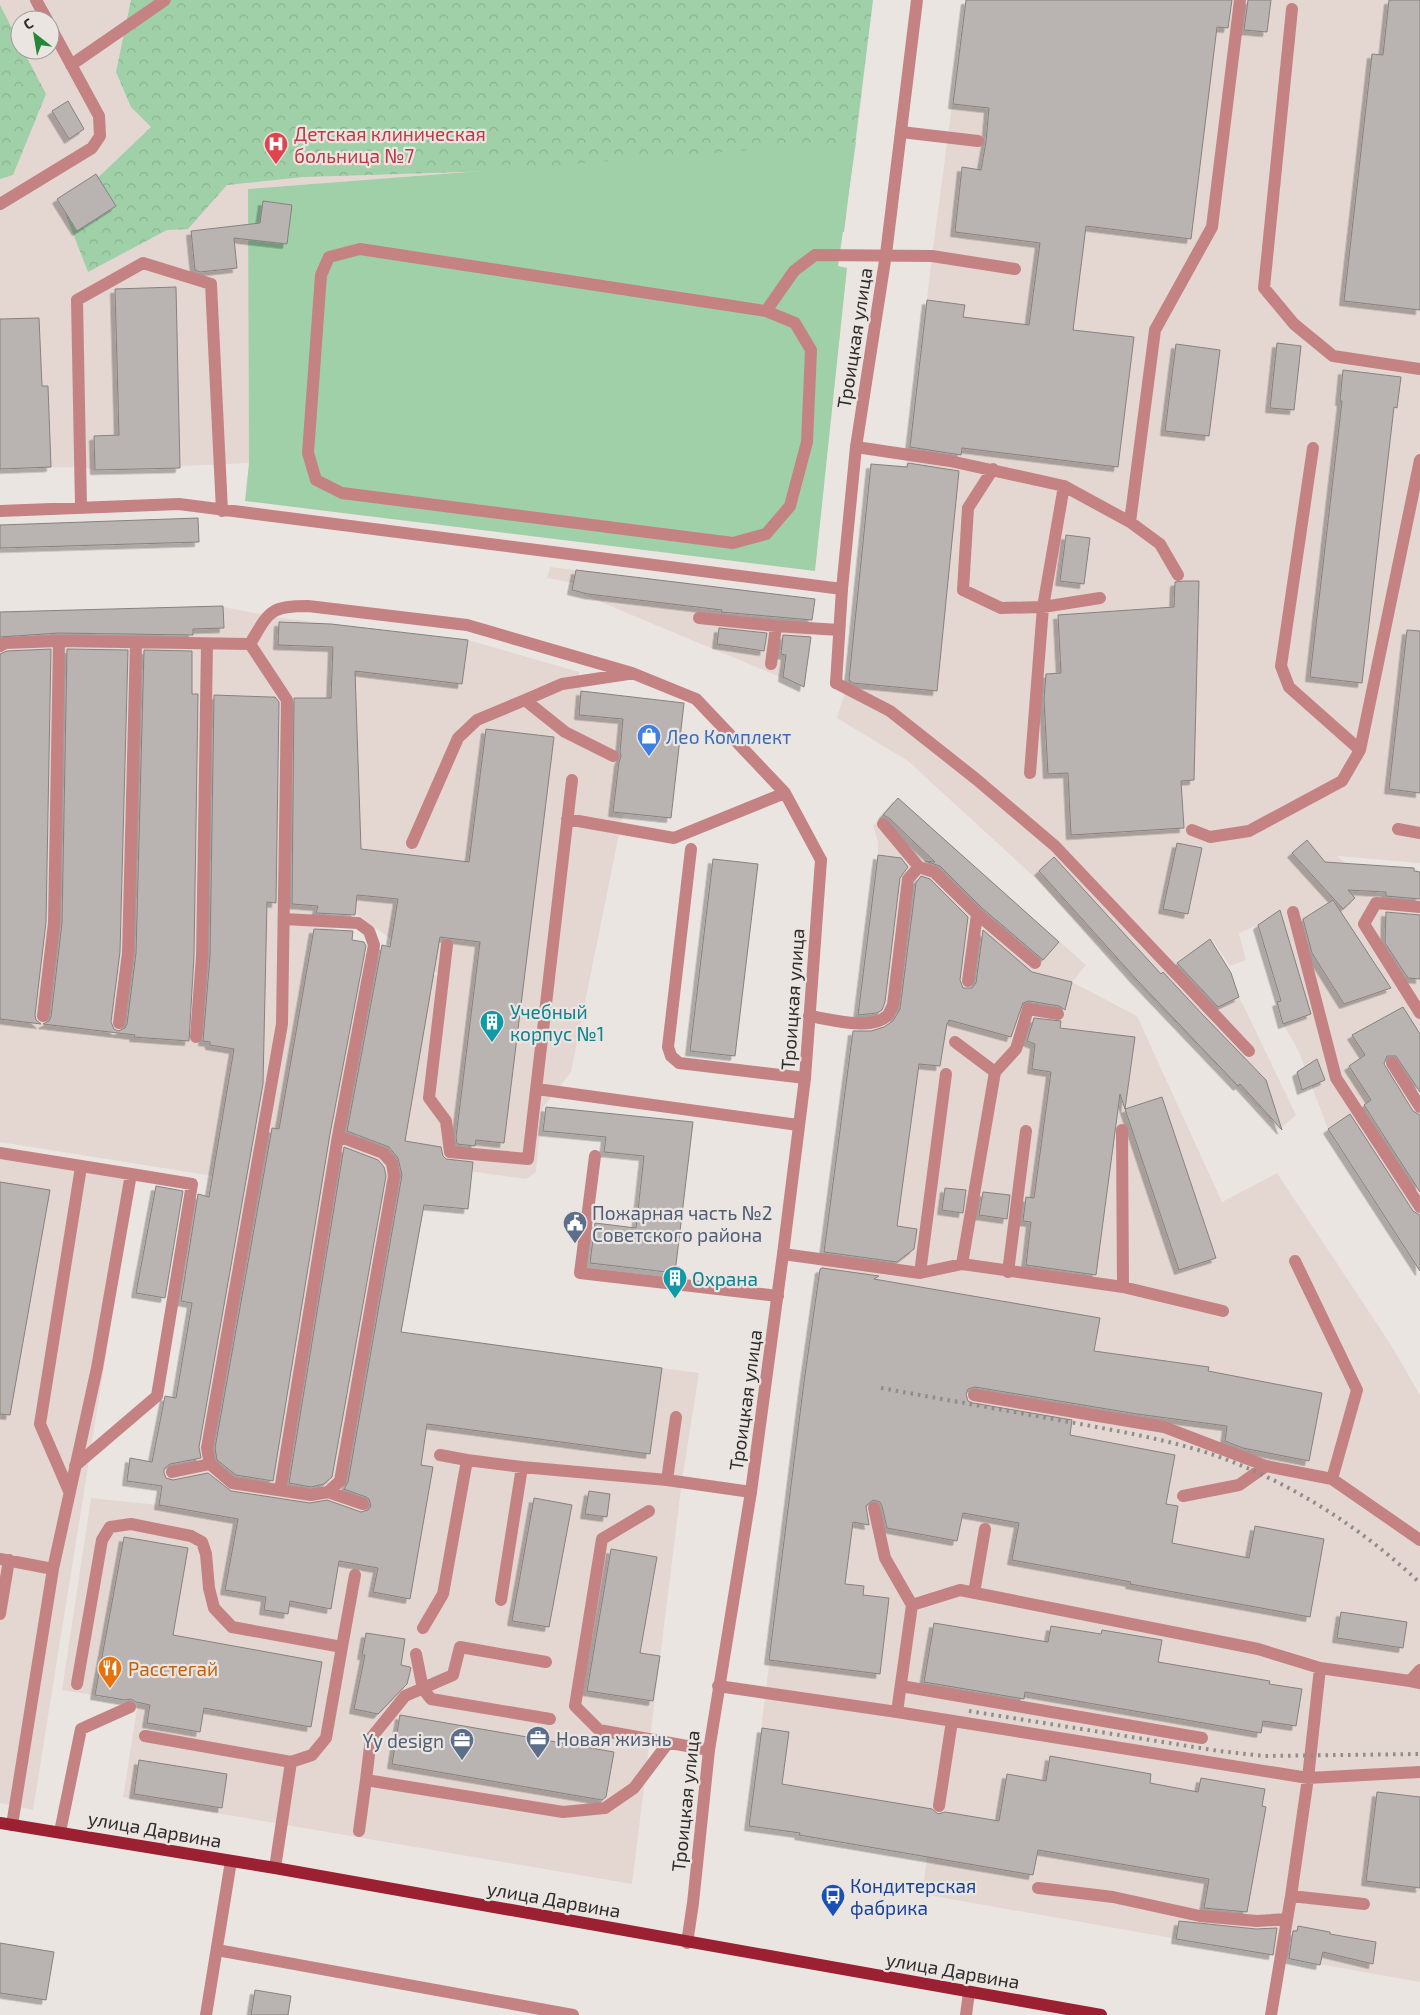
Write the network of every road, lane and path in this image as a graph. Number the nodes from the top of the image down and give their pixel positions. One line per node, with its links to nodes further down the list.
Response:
1 (165, 0): 6 (street)
2 (917, 0): 7 (street, Троицкая улица)
3 (1240, 0): 22 (street)
4 (1292, 9): 13 (street)
5 (60, 45): 6 (street)
6 (71, 65): 9 (street)
7 (901, 132): 8 (street); 10 (street, Троицкая улица)
8 (978, 141)
9 (0, 204)
10 (886, 254): 11 (street); 12 (street); 14 (street, Троицкая улица)
11 (1015, 269)
12 (766, 311): 12 (street)
13 (1420, 369)
14 (856, 447): 17 (street); 24 (street, Троицкая улица)
15 (1313, 448): 38 (street)
16 (1420, 460): 38 (street)
17 (993, 470): 18 (street); 26 (street)
18 (1064, 486): 22 (street); 26 (street)
19 (81, 507): 20 (street); 21 (street); 21 (street)
20 (0, 511)
21 (222, 511): 24 (street)
22 (1130, 522): 23 (street)
23 (1178, 575)
24 (842, 589): 29 (street, Троицкая улица)
25 (1100, 598): 26 (street)
26 (1043, 607): 40 (street)
27 (699, 618): 28 (street)
28 (776, 626): 29 (street); 35 (street)
29 (838, 630): 65 (street, Троицкая улица)
30 (59, 641): 31 (street); 34 (street); 60 (street)
31 (136, 642): 32 (street); 62 (street)
32 (207, 644): 33 (street); 63 (street)
33 (250, 644): 36 (street); 54 (street)
34 (0, 646)
35 (772, 664)
36 (632, 673): 37 (street); 42 (street)
37 (525, 700): 39 (street); 48 (street)
38 (1360, 750): 45 (street)
39 (613, 756)
40 (1030, 773)
41 (572, 780): 43 (street)
42 (785, 794): 43 (street); 61 (street, Троицкая улица)
43 (567, 819): 70 (street)
44 (883, 824): 50 (street)
45 (1192, 830)
46 (1398, 830): 47 (street)
47 (1420, 833)
48 (412, 843)
49 (691, 849): 69 (street)
50 (919, 867): 53 (street); 61 (street)
51 (1420, 907): 58 (street)
52 (1293, 912): 80 (street)
53 (977, 914): 56 (street); 57 (street)
54 (284, 919): 75 (street); 93 (street)
55 (447, 945): 70 (street)
56 (1035, 963)
57 (968, 981)
58 (1420, 1013)
59 (1058, 1014): 67 (street)
60 (43, 1016)
61 (810, 1016): 69 (street, Троицкая улица)
62 (119, 1023)
63 (196, 1037)
64 (955, 1042): 67 (street)
65 (1250, 1051)
66 (1392, 1063): 71 (street)
67 (995, 1072): 83 (street)
68 (946, 1074): 85 (street)
69 (805, 1078): 72 (street, Троицкая улица)
70 (537, 1089): 72 (street)
71 (1420, 1107)
72 (798, 1125): 81 (street, Троицкая улица)
73 (1122, 1130): 86 (street)
74 (1026, 1131): 84 (street)
75 (338, 1136): 100 (street); 102 (street)
76 (0, 1153): 78 (street)
77 (595, 1156): 87 (street)
78 (81, 1167): 79 (street); 101 (street)
79 (131, 1174): 94 (street); 94 (street)
80 (1420, 1207)
81 (784, 1254): 85 (street); 87 (street, Троицкая улица)
82 (1295, 1261): 98 (street)
83 (962, 1264): 84 (street); 85 (street)
84 (1008, 1272): 86 (street)
85 (920, 1273)
86 (1123, 1286): 88 (street)
87 (778, 1296): 103 (street, Троицкая улица)
88 (1223, 1311)
89 (974, 1394): 95 (street)
90 (676, 1417): 99 (street)
91 (440, 1455): 92 (street)
92 (467, 1460): 96 (street); 117 (street)
93 (210, 1464): 97 (street); 100 (street)
94 (75, 1466): 101 (street)
95 (1266, 1466): 98 (street); 104 (street)
96 (522, 1468): 99 (street); 114 (street)
97 (172, 1472)
98 (1332, 1479): 109 (street)
99 (667, 1480): 103 (street)
100 (280, 1490): 102 (street)
101 (69, 1491): 111 (street)
102 (328, 1492): 105 (street)
103 (751, 1492): 125 (street, Троицкая улица)
104 (1183, 1496)
105 (363, 1504)
106 (874, 1508): 115 (street)
107 (649, 1511): 134 (street)
108 (985, 1529): 113 (street)
109 (1420, 1540)
110 (5, 1560): 111 (street); 116 (street)
111 (53, 1569): 141 (street)
112 (355, 1574): 118 (street)
113 (974, 1593): 115 (street); 121 (street)
114 (501, 1600)
115 (912, 1605): 126 (street)
116 (0, 1608)
117 (424, 1628)
118 (342, 1647): 124 (street); 136 (street)
119 (416, 1654): 127 (street)
120 (546, 1662): 127 (street)
121 (1320, 1668): 123 (street); 138 (street)
122 (1420, 1670): 123 (street)
123 (1415, 1682)
124 (77, 1684)
125 (718, 1686): 129 (street); 135 (street, Троицкая улица)
126 (901, 1686): 129 (street); 133 (street)
127 (423, 1689): 130 (street); 139 (street)
128 (130, 1707): 143 (street)
129 (897, 1712): 131 (street)
130 (550, 1719)
131 (952, 1721): 138 (street); 140 (street)
132 (145, 1736): 136 (street)
133 (1202, 1738)
134 (668, 1743): 135 (street); 139 (street)
135 (709, 1750): 150 (street, Троицкая улица)
136 (291, 1762): 145 (street)
137 (1420, 1772): 138 (street)
138 (1308, 1778): 147 (street)
139 (366, 1780): 142 (street)
140 (939, 1806)
141 (6, 1824): 143 (main road, улица Дарвина)
142 (359, 1831)
143 (60, 1832): 144 (main road, улица Дарвина)
144 (231, 1861): 145 (main road, улица Дарвина); 151 (street)
145 (275, 1868): 150 (main road, улица Дарвина)
146 (1038, 1888): 149 (street)
147 (1291, 1896): 148 (street); 149 (street)
148 (1364, 1904)
149 (1287, 1919): 157 (street)
150 (688, 1942): 152 (main road, улица Дарвина)
151 (217, 1950): 153 (street); 154 (street)
152 (969, 1992): 155 (street); 156 (main road, улица Дарвина)
153 (206, 2015)
154 (573, 2015)
155 (966, 2015)
156 (1101, 2015)
157 (1271, 2015)

